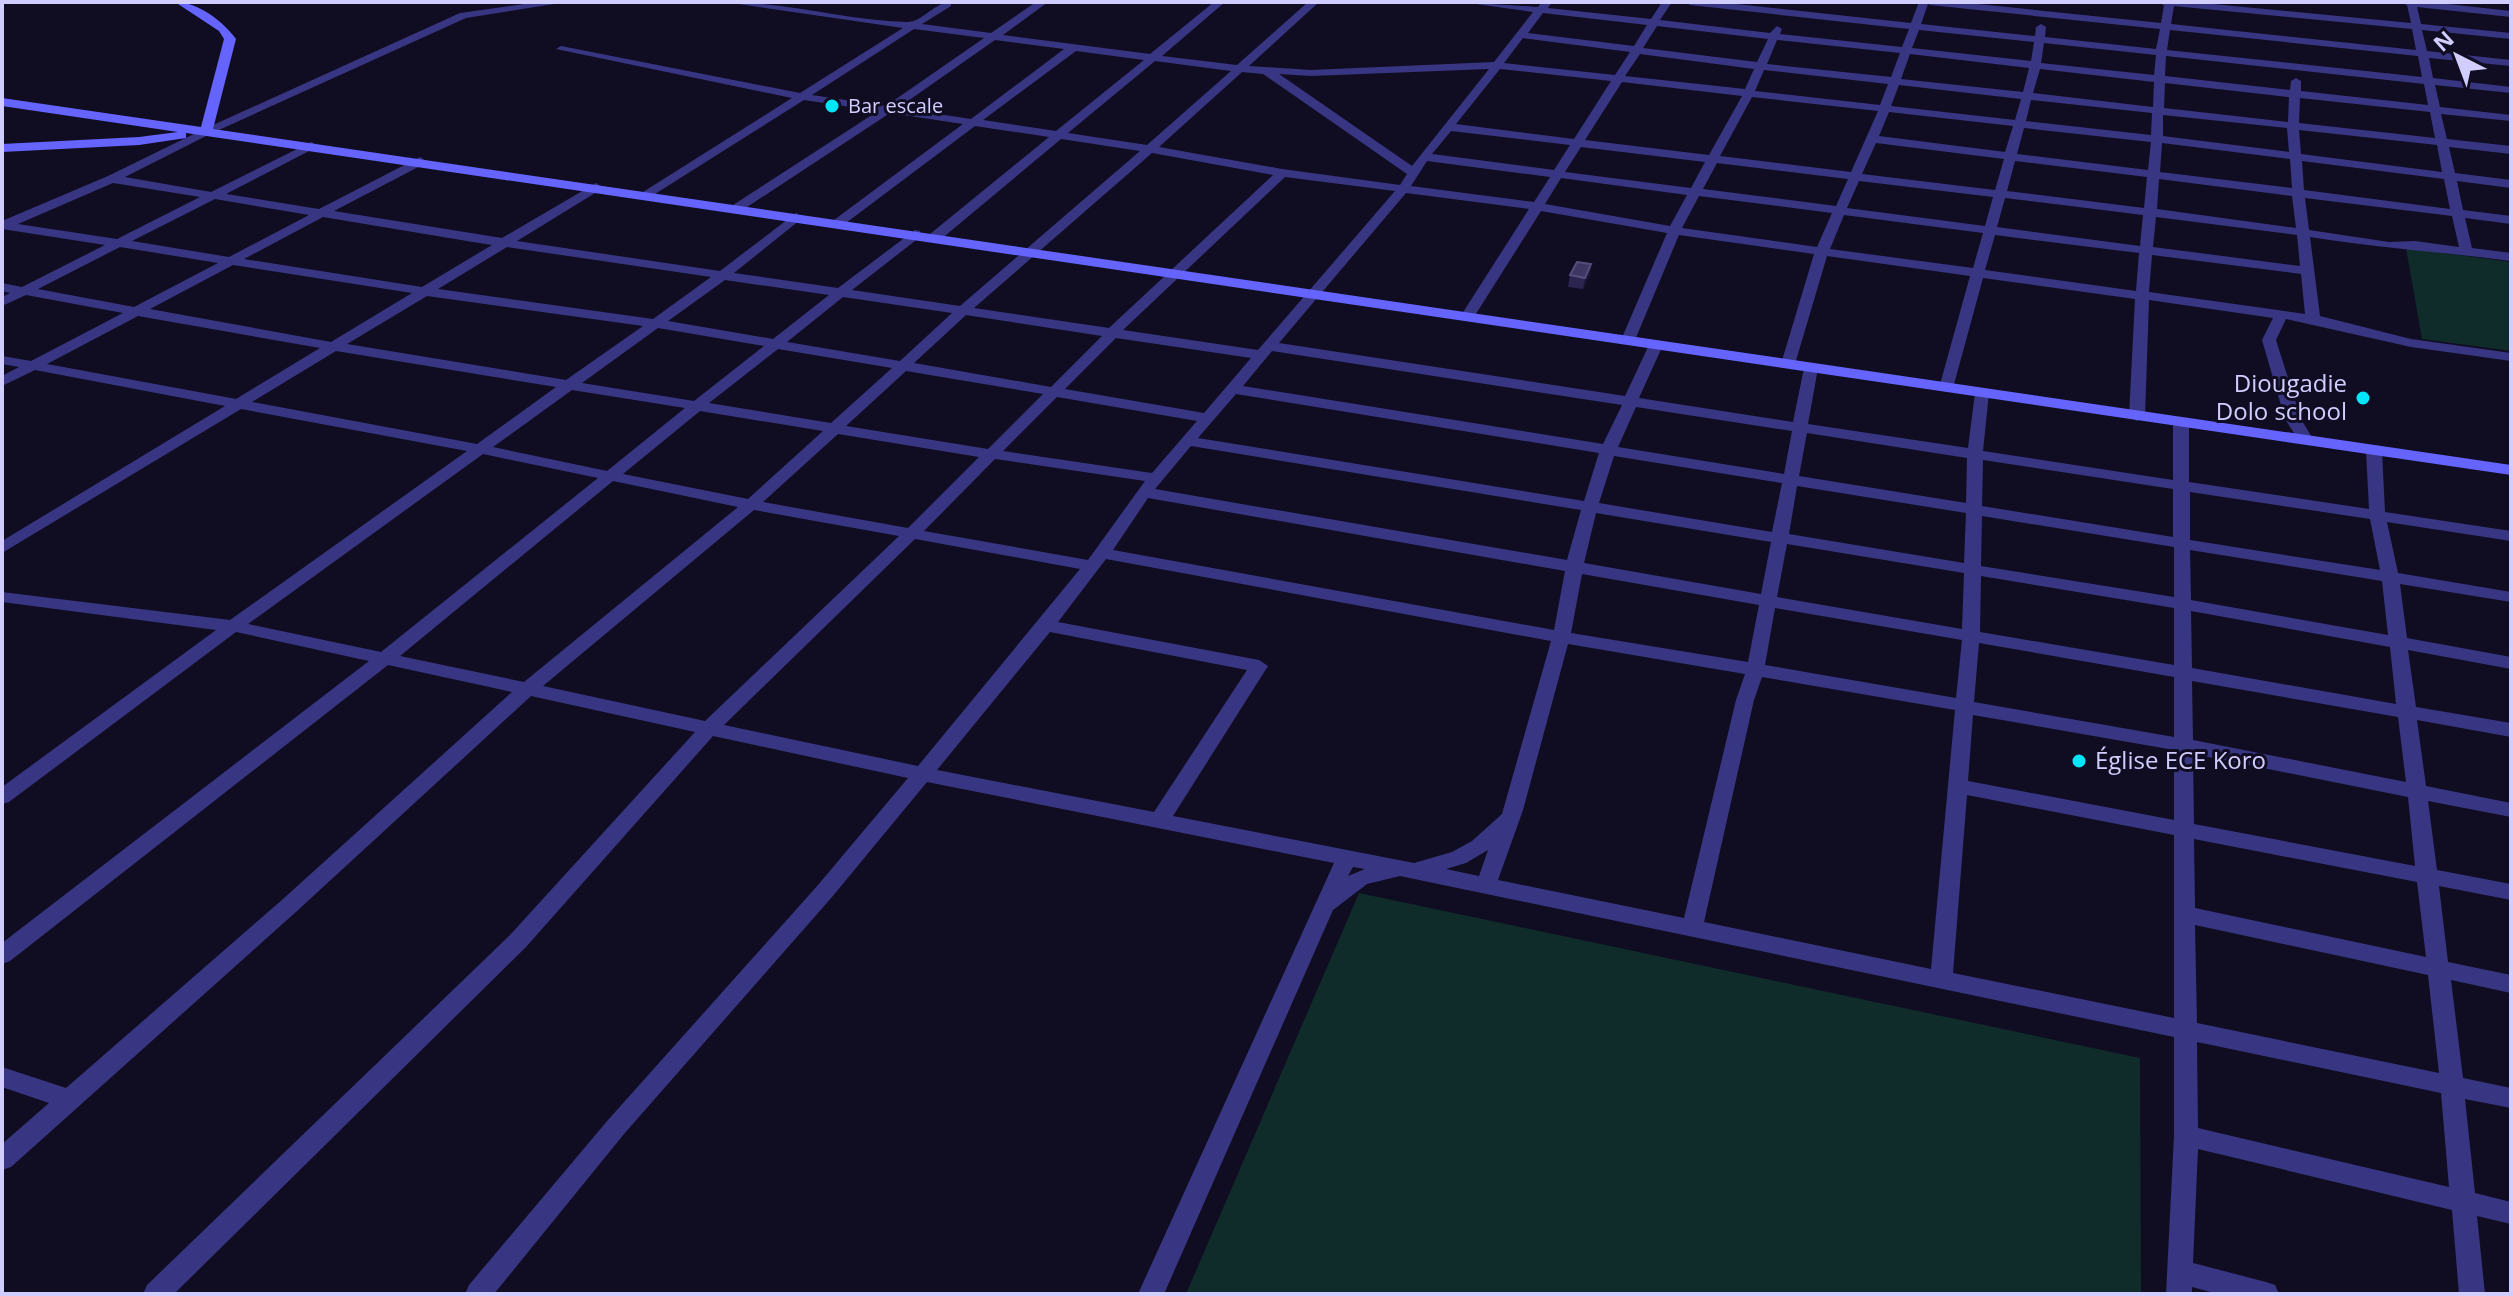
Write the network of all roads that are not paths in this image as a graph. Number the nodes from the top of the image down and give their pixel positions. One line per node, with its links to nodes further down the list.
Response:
1 (181, 2): 64 (street)
2 (562, 2): 64 (street)
3 (730, 2): 22 (street)
4 (1043, 2): 27 (street)
5 (1220, 2): 37 (street)
6 (1314, 2): 43 (street)
7 (1467, 2): 15 (street)
8 (1667, 2): 20 (street)
9 (1690, 2): 16 (street)
10 (1927, 2): 17 (street); 21 (street)
11 (2166, 2): 18 (street); 24 (street)
12 (2403, 2): 13 (street)
13 (2411, 2): 19 (street); 23 (street)
14 (947, 4): 22 (street)
15 (1544, 6): 20 (street); 25 (street)
16 (1790, 7): 21 (street); 28 (street)
17 (2046, 8): 24 (street); 29 (street)
18 (2292, 8): 23 (street); 30 (street)
19 (2511, 14)
20 (1653, 24): 28 (street); 33 (street)
21 (1914, 25): 29 (street); 35 (street)
22 (914, 26): 27 (street); 53 (street)
23 (2417, 26): 26 (street); 36 (street)
24 (2166, 27): 30 (street); 34 (street)
25 (1521, 35): 33 (street); 39 (street)
26 (2511, 36)
27 (990, 37): 31 (street); 56 (street)
28 (1773, 38): 35 (street); 40 (street)
29 (2037, 39): 34 (street); 41 (street)
30 (2295, 40): 36 (street); 42 (street)
31 (1074, 47): 37 (street); 60 (street)
32 (561, 49): 53 (street)
33 (1637, 50): 40 (street); 45 (street)
34 (2161, 52): 42 (street); 46 (street)
35 (1904, 53): 41 (street); 47 (street)
36 (2420, 53): 38 (street); 48 (street)
37 (1154, 57): 43 (street); 65 (street)
38 (2511, 63)
39 (1497, 65): 44 (street); 45 (street); 63 (street)
40 (1759, 66): 47 (street); 51 (street)
41 (2035, 67): 46 (street); 52 (street)
42 (2295, 67): 48 (street); 50 (street)
43 (1240, 69): 44 (street); 72 (street)
44 (1265, 70): 79 (street)
45 (1618, 78): 51 (street); 69 (street)
46 (2160, 78): 50 (street); 57 (street)
47 (1895, 80): 52 (street); 55 (street)
48 (2429, 81): 49 (street); 58 (street)
49 (2511, 90)
50 (2296, 93): 58 (street); 62 (street)
51 (1748, 94): 55 (street); 76 (street)
52 (2027, 95): 57 (street); 61 (street)
53 (805, 97): 56 (street); 90 (street)
54 (2, 102): 64 (street)
55 (1885, 108): 61 (street); 66 (street)
56 (889, 109): 60 (street); 93 (street)
57 (2158, 109): 62 (street); 67 (street)
58 (2435, 109): 59 (street); 68 (street)
59 (2511, 118)
60 (973, 122): 65 (street); 100 (street)
61 (2019, 124): 67 (street); 75 (street)
62 (2293, 125): 68 (street); 74 (street)
63 (1448, 127): 69 (street); 79 (street)
64 (206, 132): 70 (street); 71 (street); 84 (street)
65 (1059, 135): 72 (street); 106 (street)
66 (1873, 139): 75 (street); 82 (street)
67 (2157, 139): 74 (street); 83 (street)
68 (2442, 142): 73 (street); 80 (street)
69 (1577, 143): 76 (street); 81 (street)
70 (311, 146): 77 (street); 89 (street)
71 (2, 148)
72 (1150, 149): 78 (street); 112 (street)
73 (2511, 150)
74 (2298, 156): 80 (street); 88 (street)
75 (2009, 158): 83 (street); 91 (street)
76 (1711, 159): 82 (street); 87 (street)
77 (420, 161): 86 (street); 95 (street)
78 (1282, 173): 79 (street); 116 (street)
79 (1414, 173): 81 (street); 92 (street); 123 (street)
80 (2448, 175): 85 (street); 97 (street)
81 (1556, 176): 87 (street); 92 (street)
82 (1857, 176): 91 (street); 96 (street)
83 (2154, 176): 88 (street); 94 (street)
84 (112, 179): 89 (street); 101 (street)
85 (2511, 184)
86 (596, 187): 90 (street); 108 (street)
87 (1694, 193): 96 (street); 102 (street)
88 (2298, 193): 97 (street); 104 (street)
89 (216, 195): 95 (street); 107 (street)
90 (647, 195): 93 (street)
91 (1999, 195): 94 (street); 103 (street)
92 (1536, 206): 102 (street); 129 (street)
93 (737, 208): 98 (street)
94 (2150, 211): 104 (street); 110 (street)
95 (325, 212): 108 (street); 114 (street)
96 (1841, 213): 103 (street); 109 (street)
97 (2458, 213): 99 (street); 111 (street)
98 (796, 217): 100 (street); 118 (street)
99 (2511, 220)
100 (838, 223): 105 (street)
101 (3, 225): 107 (street)
102 (1674, 231): 109 (street); 133 (street)
103 (1988, 231): 110 (street); 117 (street)
104 (2302, 232): 111 (street); 115 (street)
105 (915, 234): 106 (street); 122 (street)
106 (935, 237): 112 (street)
107 (119, 242): 114 (street); 120 (street)
108 (504, 242): 118 (street); 121 (street)
109 (1822, 251): 117 (street); 140 (street)
110 (2146, 251): 115 (street); 124 (street)
111 (2466, 251): 113 (street)
112 (1030, 252): 116 (street); 127 (street)
113 (2511, 257)
114 (237, 259): 121 (street); 126 (street)
115 (2307, 271): 130 (street)
116 (1173, 273): 123 (street); 132 (street)
117 (1977, 273): 124 (street); 146 (street)
118 (723, 275): 122 (street); 131 (street)
119 (2, 287): 120 (street)
120 (23, 291): 125 (street); 126 (street)
121 (423, 291): 131 (street); 136 (street)
122 (840, 292): 127 (street); 134 (street)
123 (1315, 294): 129 (street); 137 (street)
124 (2142, 295): 128 (street); 153 (street)
125 (2, 302)
126 (137, 311): 136 (street); 141 (street)
127 (963, 311): 132 (street); 142 (street)
128 (2282, 314): 130 (street); 159 (street)
129 (1467, 317): 133 (street)
130 (2313, 319): 138 (street)
131 (654, 323): 134 (street); 145 (street)
132 (1112, 333): 137 (street); 148 (street)
133 (1628, 340): 135 (street)
134 (775, 344): 142 (street); 152 (street)
135 (1656, 345): 140 (street); 150 (street)
136 (331, 346): 145 (street); 151 (street)
137 (1264, 350): 147 (street); 150 (street)
138 (2511, 357)
139 (2, 360): 141 (street)
140 (1788, 364): 143 (street)
141 (30, 366): 144 (street); 151 (street)
142 (903, 366): 148 (street); 157 (street)
143 (1811, 368): 146 (street); 156 (street)
144 (2, 382)
145 (571, 383): 152 (street); 160 (street)
146 (1946, 388): 149 (street)
147 (1234, 389): 154 (street); 161 (street)
148 (1053, 392): 154 (street); 164 (street)
149 (1982, 393): 153 (street); 163 (street)
150 (1629, 403): 156 (street); 161 (street)
151 (232, 405): 160 (street); 178 (street)
152 (698, 405): 157 (street); 166 (street)
153 (2137, 416): 155 (street)
154 (1208, 418): 158 (street)
155 (2181, 423): 159 (street); 169 (street)
156 (1798, 425): 163 (street); 167 (street)
157 (834, 428): 164 (street); 170 (street)
158 (1188, 441): 168 (street); 171 (street)
159 (2306, 441): 162 (street)
160 (479, 449): 166 (street); 188 (street)
161 (1608, 451): 167 (street); 171 (street)
162 (2374, 451): 165 (street); 173 (street)
163 (1975, 453): 169 (street); 172 (street)
164 (990, 454): 168 (street); 174 (street)
165 (2511, 470)
166 (609, 476): 170 (street); 192 (street)
167 (1788, 479): 172 (street); 176 (street)
168 (1150, 485): 179 (street); 180 (street)
169 (2181, 485): 173 (street); 177 (street)
170 (751, 505): 174 (street); 196 (street)
171 (1590, 509): 176 (street); 180 (street)
172 (1973, 510): 177 (street); 181 (street)
173 (2377, 515): 175 (street); 182 (street)
174 (912, 533): 179 (street); 199 (street)
175 (2511, 536)
176 (1779, 537): 181 (street); 185 (street)
177 (2184, 545): 182 (street); 186 (street)
178 (2, 548)
179 (1097, 559): 187 (street); 190 (street)
180 (1574, 566): 185 (street); 190 (street)
181 (1972, 569): 186 (street); 189 (street)
182 (2390, 577): 184 (street); 191 (street)
183 (2, 597): 188 (street)
184 (2511, 597)
185 (1770, 600): 189 (street); 194 (street)
186 (2183, 604): 191 (street); 195 (street)
187 (1045, 625): 202 (street); 208 (street)
188 (233, 626): 192 (street); 205 (street)
189 (1971, 634): 195 (street); 197 (street)
190 (1561, 638): 194 (street); 206 (street)
191 (2398, 645): 193 (street); 198 (street)
192 (383, 660): 196 (street); 218 (street)
193 (2511, 663)
194 (1755, 671): 197 (street); 217 (street)
195 (2182, 671): 198 (street); 201 (street)
196 (525, 691): 199 (street); 226 (street)
197 (1965, 707): 201 (street); 203 (street)
198 (2407, 712): 200 (street); 204 (street)
199 (709, 728): 202 (street); 232 (street)
200 (2511, 730)
201 (2182, 745): 204 (street); 209 (street)
202 (922, 774): 208 (street); 233 (street)
203 (1956, 786): 209 (street); 220 (street)
204 (2417, 793): 207 (street); 212 (street)
205 (2, 797)
206 (1513, 810): 211 (street); 213 (street)
207 (2511, 810)
208 (1159, 821): 210 (street)
209 (2183, 830): 212 (street); 216 (street)
210 (1346, 858): 211 (street); 215 (street)
211 (1404, 869): 213 (street); 215 (street)
212 (2427, 876): 214 (street); 219 (street)
213 (1486, 885): 217 (street)
214 (2511, 892)
215 (1322, 911): 234 (street)
216 (2184, 914): 219 (street); 222 (street)
217 (1692, 927): 220 (street)
218 (2, 955)
219 (2437, 968): 221 (street); 224 (street)
220 (1941, 979): 222 (street)
221 (2511, 984)
222 (2185, 1029): 224 (street); 227 (street)
223 (2, 1077): 226 (street)
224 (2452, 1084): 225 (street); 229 (street)
225 (2511, 1098)
226 (69, 1099): 228 (street)
227 (2186, 1136): 229 (street); 231 (street)
228 (2, 1159)
229 (2461, 1201): 230 (street); 236 (street)
230 (2511, 1213)
231 (2179, 1283): 235 (street)
232 (156, 1294)
233 (478, 1294)
234 (1151, 1294)
235 (2266, 1294)
236 (2472, 1294)

